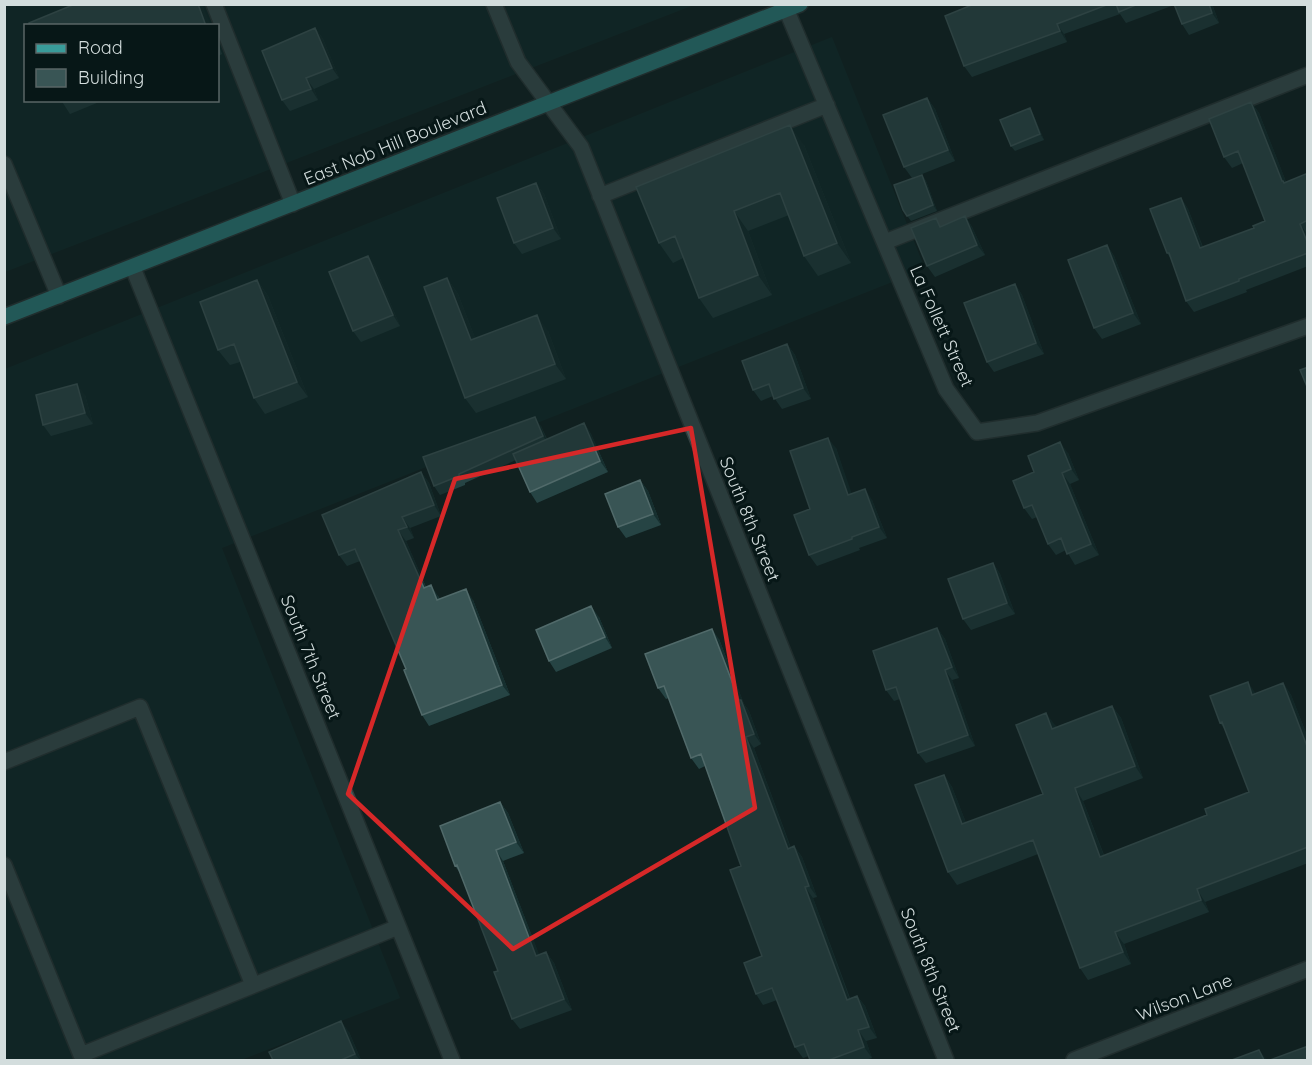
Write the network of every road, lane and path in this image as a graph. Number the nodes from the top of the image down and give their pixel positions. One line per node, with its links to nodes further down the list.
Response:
1 (214, 4): 9 (street)
2 (494, 4): 5 (street, South 8th Street)
3 (790, 6): 5 (main road, East Nob Hill Boulevard); 6 (street, La Follett Street)
4 (1308, 75): 10 (street)
5 (548, 104): 8 (street, South 8th Street); 9 (main road, East Nob Hill Boulevard)
6 (827, 105): 8 (street); 10 (street, La Follett Street)
7 (4, 164): 12 (street)
8 (600, 196): 21 (street, South 8th Street)
9 (293, 204): 11 (main road, East Nob Hill Boulevard)
10 (885, 242): 14 (street, La Follett Street)
11 (133, 268): 12 (main road, East Nob Hill Boulevard); 17 (street, South 7th Street)
12 (58, 296): 13 (main road, East Nob Hill Boulevard)
13 (4, 317)
14 (1308, 326)
15 (4, 762): 19 (street)
16 (4, 865): 19 (street)
17 (398, 927): 19 (street); 20 (street, South 7th Street)
18 (1308, 969): 22 (street, Wilson Lane)
19 (253, 985)
20 (452, 1060)
21 (946, 1060)
22 (1074, 1060)

